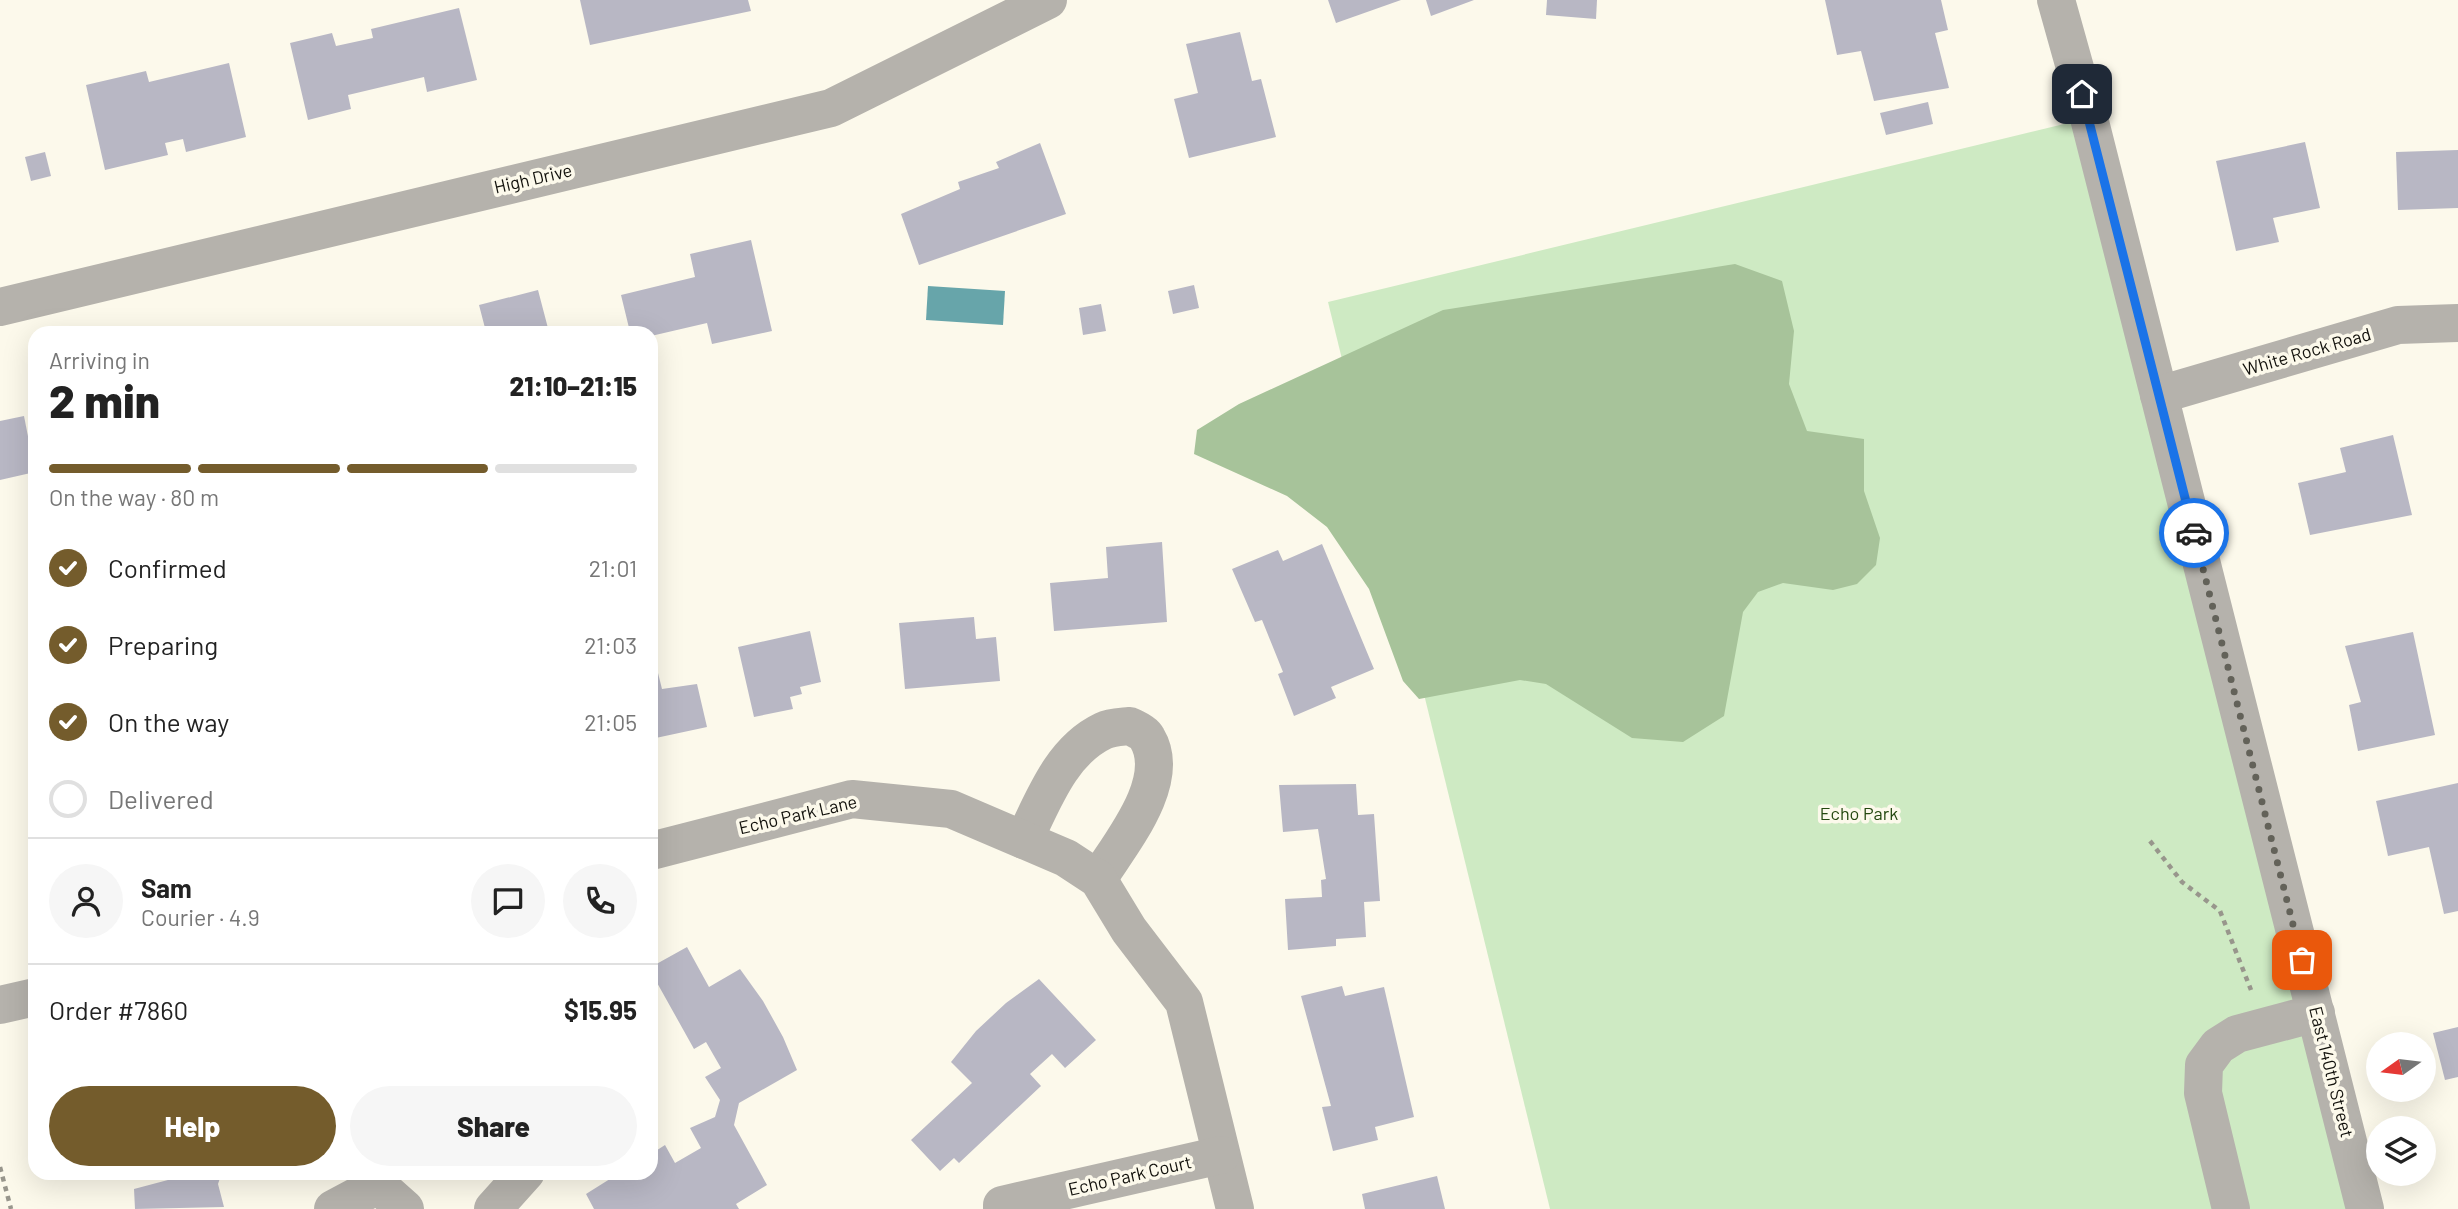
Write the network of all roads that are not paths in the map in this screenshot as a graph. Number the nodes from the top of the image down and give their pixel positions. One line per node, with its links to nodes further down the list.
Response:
1 (1048, 0): 3 (street, High Drive)
2 (2056, 0): 5 (street, East 140th Street)
3 (0, 307)
4 (2458, 323): 5 (street, White Rock Road)
5 (2159, 395): 11 (street, East 140th Street)
6 (1024, 840): 7 (street, Echo Park Lane); 8 (street, Echo Park Lane); 8 (street)
7 (658, 850)
8 (1098, 879): 12 (street, Echo Park Lane)
9 (28, 999): 10 (street)
10 (0, 1005)
11 (2316, 1013): 19 (street); 20 (street, East 140th Street)
12 (1222, 1155): 17 (street, Echo Park Court); 18 (street, Echo Park Lane)
13 (519, 1180): 16 (street)
14 (333, 1209): 15 (street)
15 (405, 1209)
16 (493, 1209)
17 (1002, 1209)
18 (1235, 1209)
19 (2231, 1209)
20 (2365, 1209)

